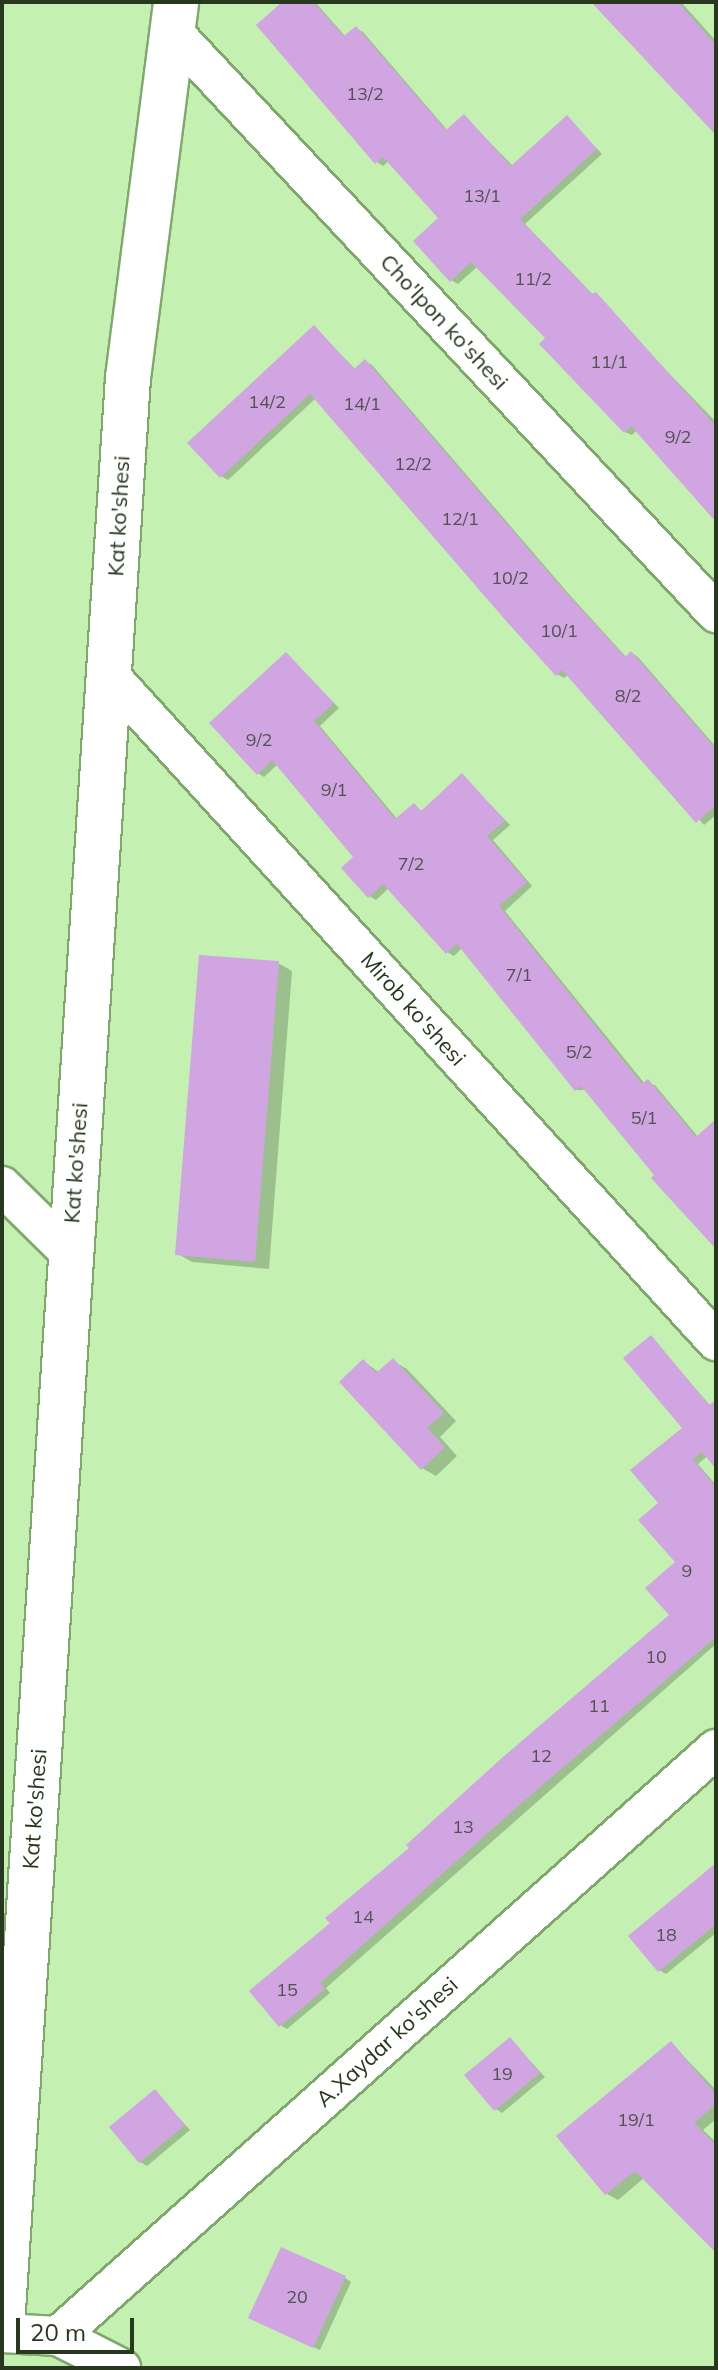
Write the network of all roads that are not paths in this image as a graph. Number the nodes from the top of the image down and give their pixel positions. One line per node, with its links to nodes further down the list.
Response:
1 (174, 16): 2 (street, Cho'lpon ko'shesi); 3 (street, Kat ko'shesi)
2 (716, 613)
3 (110, 676): 5 (street, Kat ko'shesi); 6 (street, Mirob ko'shesi)
4 (2, 1186): 5 (street)
5 (70, 1253): 8 (street, Kat ko'shesi)
6 (716, 1341)
7 (716, 1749): 10 (street, A.Xaydar ko'shesi)
8 (2, 2326)
9 (2, 2333): 10 (street)
10 (58, 2336): 11 (street)
11 (121, 2368)

